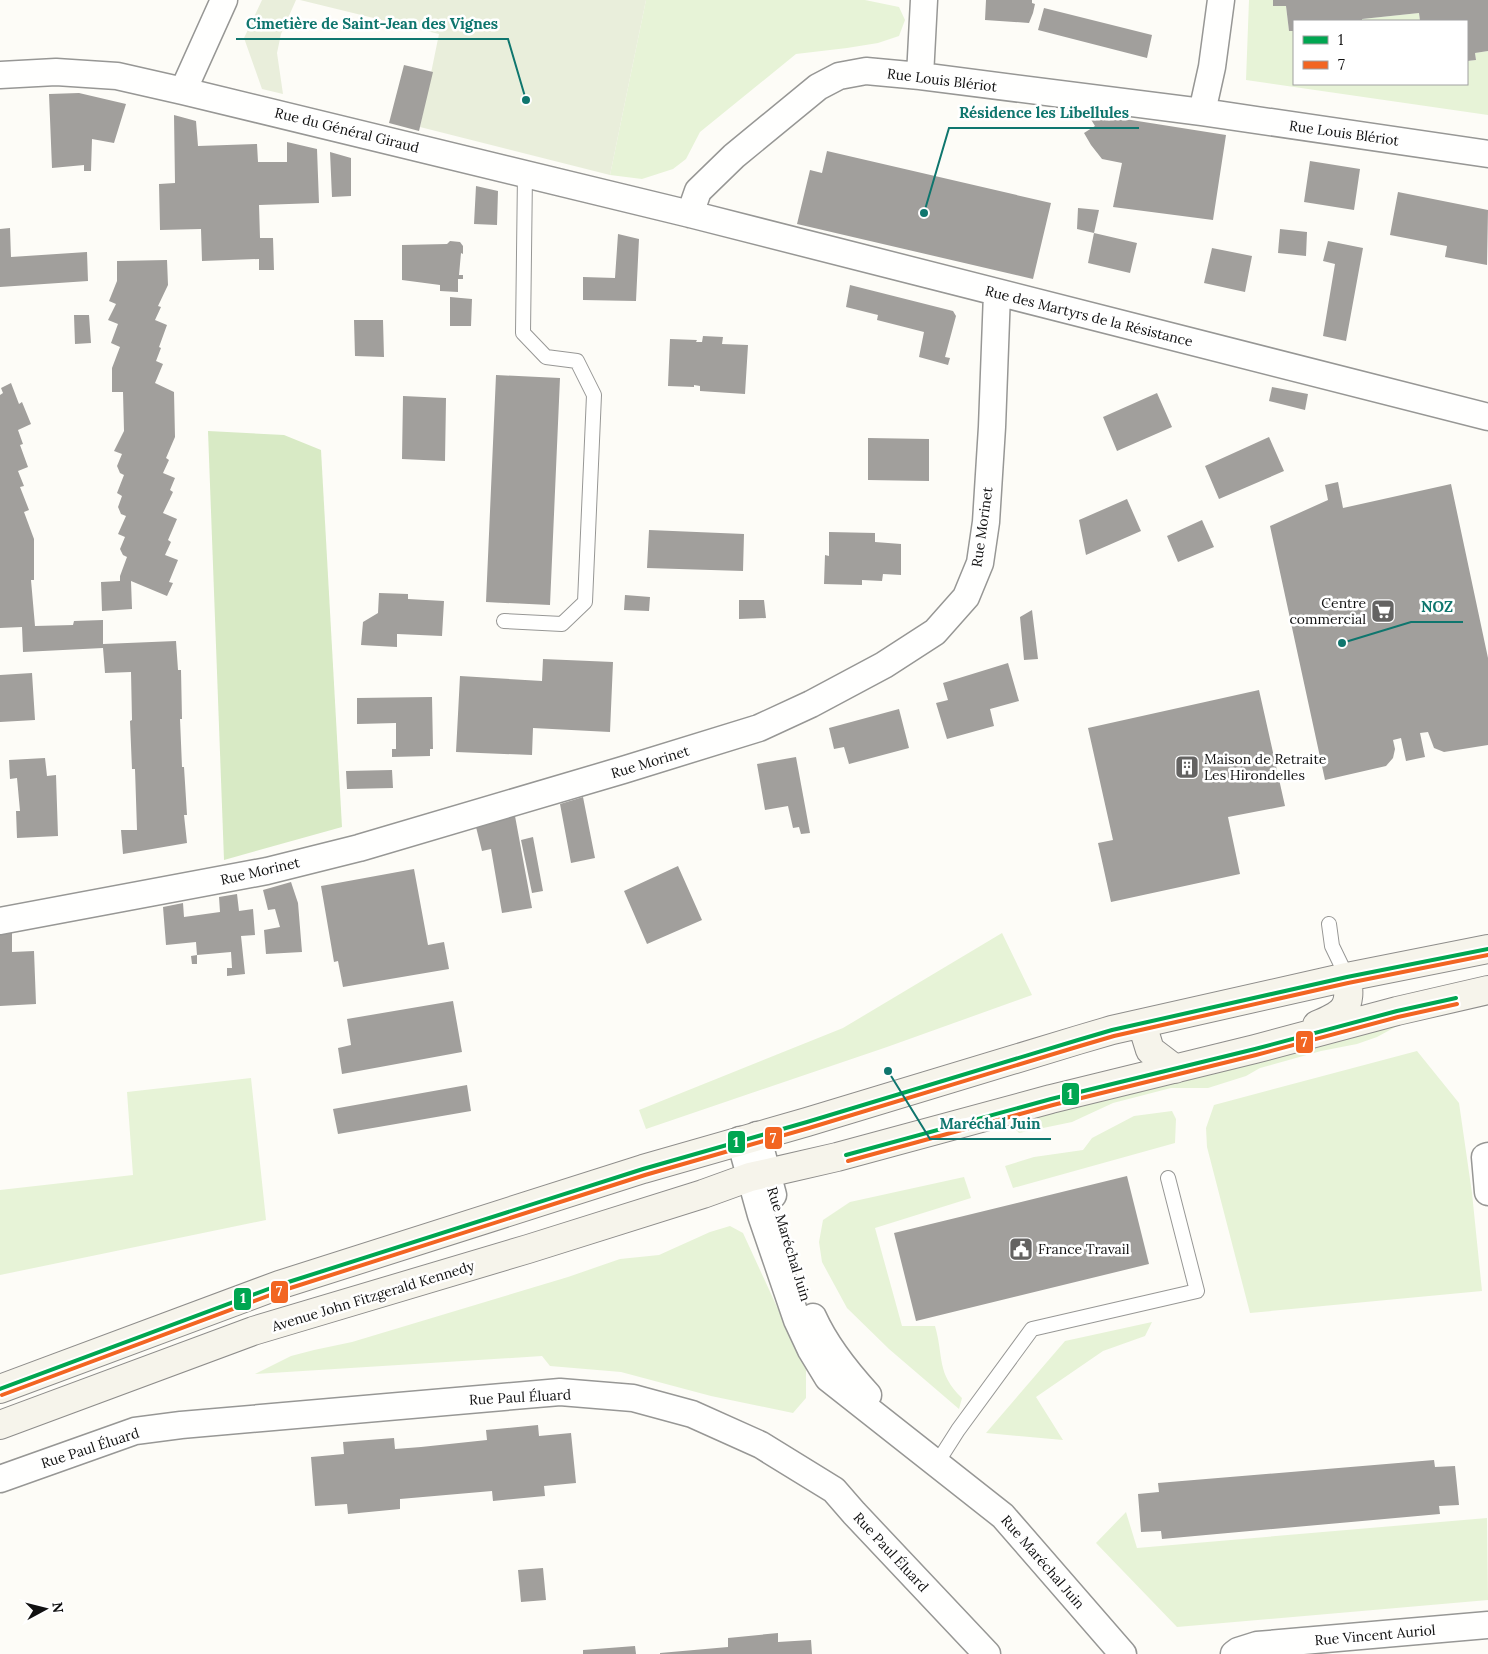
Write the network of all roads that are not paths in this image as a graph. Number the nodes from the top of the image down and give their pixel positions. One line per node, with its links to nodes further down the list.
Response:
1 (224, 0): 6 (street)
2 (924, 0): 5 (street)
3 (1221, 0): 7 (street)
4 (0, 75): 6 (street, Rue du Général Giraud)
5 (920, 76): 7 (street, Rue Louis Blériot); 10 (street, Rue Louis Blériot)
6 (183, 90): 9 (street, Rue du Général Giraud)
7 (1202, 112): 8 (street, Rue Louis Blériot)
8 (1488, 154)
9 (525, 174): 10 (street, Rue du Général Giraud); 13 (lane)
10 (690, 214): 11 (street, Rue des Martyrs de la Résistance)
11 (997, 293): 12 (street, Rue des Martyrs de la Résistance); 14 (street, Rue Morinet)
12 (1488, 417)
13 (504, 621)
14 (0, 921)
15 (1330, 924): 17 (lane)
16 (1488, 949): 17 (main road)
17 (1347, 977): 19 (main road); 20 (main road)
18 (1488, 990): 20 (main road, Avenue John Fitzgerald Kennedy)
19 (1142, 1024): 21 (main road); 22 (main road)
20 (1255, 1049): 21 (main road, Avenue John Fitzgerald Kennedy)
21 (1175, 1069): 24 (main road, Avenue John Fitzgerald Kennedy)
22 (748, 1138): 24 (street); 27 (main road)
23 (1488, 1156): 26 (street)
24 (758, 1175): 28 (main road, Avenue John Fitzgerald Kennedy); 29 (street, Rue Maréchal Juin)
25 (1168, 1178): 29 (lane)
26 (1488, 1192)
27 (0, 1389)
28 (0, 1425)
29 (937, 1463): 33 (street, Rue Maréchal Juin)
30 (0, 1479): 32 (street, Rue Paul Éluard)
31 (1488, 1625): 34 (street, Rue Vincent Auriol)
32 (987, 1654)
33 (1123, 1654)
34 (1234, 1654)

